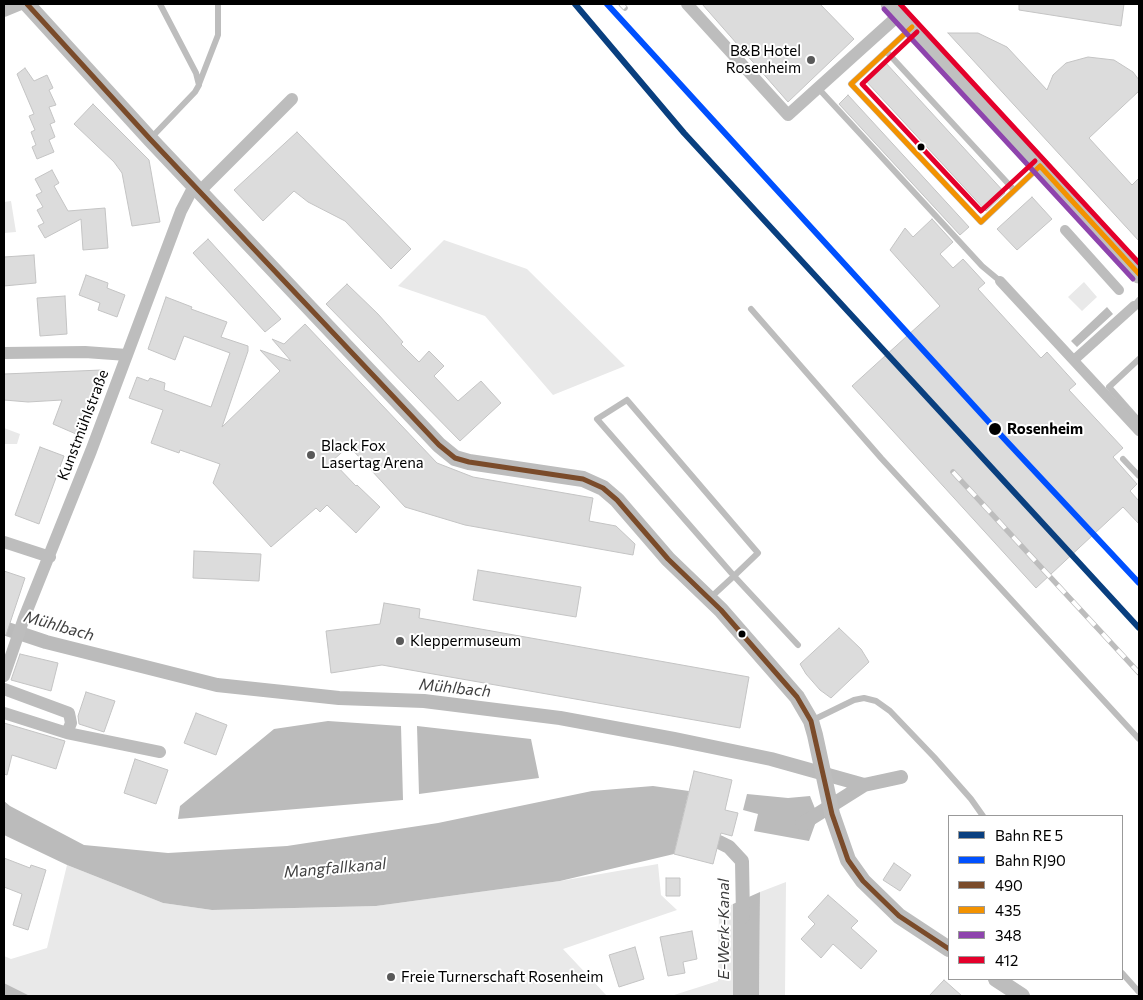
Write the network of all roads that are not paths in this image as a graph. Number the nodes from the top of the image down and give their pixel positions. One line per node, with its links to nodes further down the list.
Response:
1 (21, 4): 6 (street)
2 (27, 4): 12 (street)
3 (160, 4): 9 (lane)
4 (218, 4): 9 (lane)
5 (687, 4): 10 (street)
6 (4, 11)
7 (901, 15): 8 (lane); 10 (street); 13 (main road)
8 (886, 51): 15 (lane); 15 (lane)
9 (199, 85): 12 (lane)
10 (818, 88): 18 (lane)
11 (292, 99): 14 (street, Kunstmühlstraße)
12 (150, 139): 14 (street)
13 (1040, 166): 15 (lane); 17 (main road)
14 (197, 189): 23 (street, Kunstmühlstraße); 33 (street)
15 (1014, 190)
16 (1065, 230): 19 (street)
17 (1139, 274)
18 (1000, 280): 24 (street)
19 (1120, 290)
20 (1137, 303): 24 (street)
21 (751, 309): 40 (lane)
22 (4, 354): 23 (street)
23 (127, 355): 31 (street, Kunstmühlstraße)
24 (1074, 360): 27 (street)
25 (1139, 360): 26 (lane)
26 (1139, 420)
27 (1139, 431)
28 (1123, 459): 29 (lane)
29 (1139, 476)
30 (4, 542): 31 (street)
31 (50, 557): 35 (street, Kunstmühlstraße)
32 (734, 576): 32 (lane); 33 (lane); 34 (lane)
33 (709, 598): 38 (street)
34 (798, 645)
35 (4, 676)
36 (4, 689): 39 (street)
37 (4, 713): 39 (street)
38 (810, 721): 42 (lane); 43 (street)
39 (67, 733): 41 (street)
40 (1139, 739)
41 (160, 752)
42 (982, 815)
43 (948, 947)
44 (1123, 974): 46 (lane)
45 (998, 980): 47 (street)
46 (1139, 992)
47 (1022, 996)

